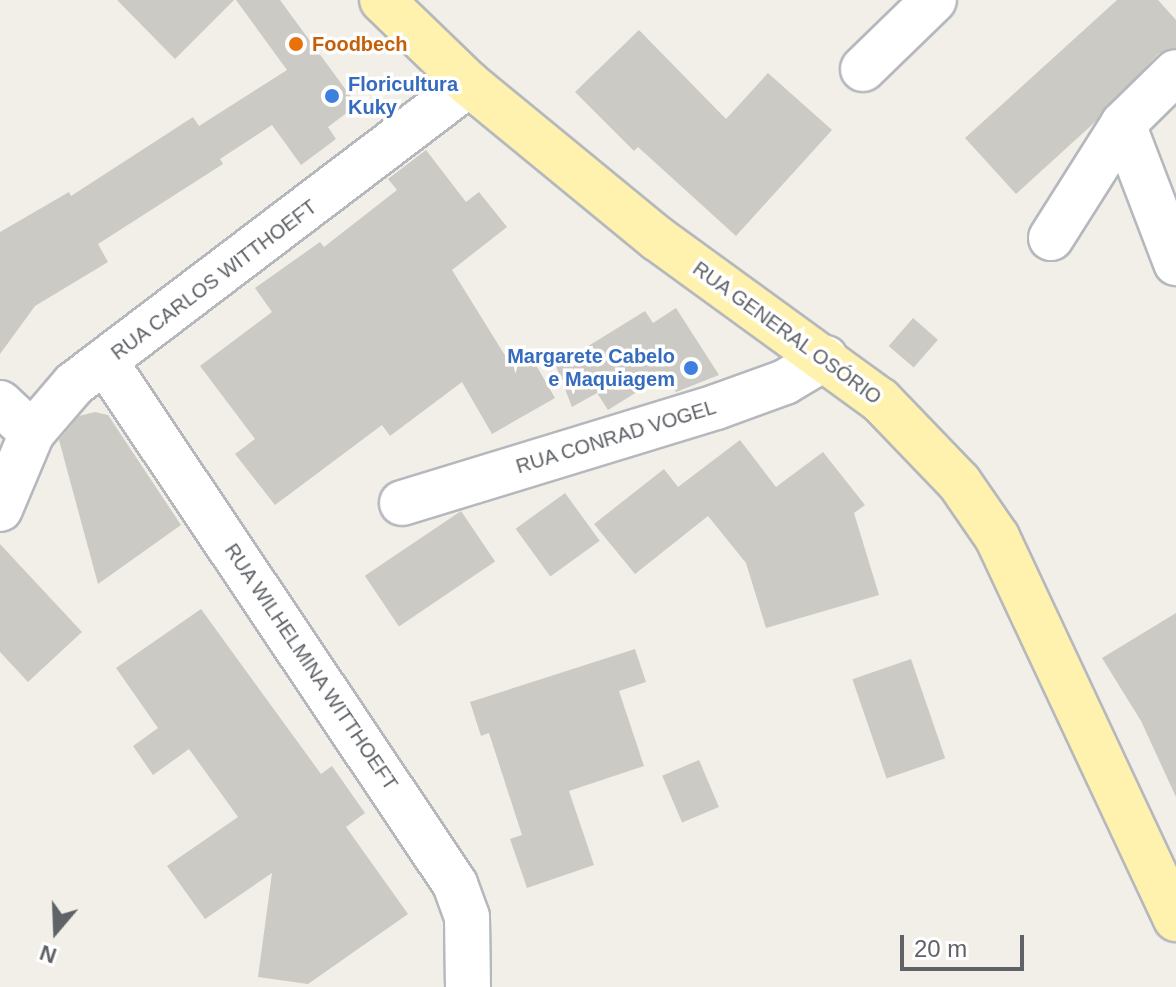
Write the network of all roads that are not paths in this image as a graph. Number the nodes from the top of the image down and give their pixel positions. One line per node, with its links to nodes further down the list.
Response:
1 (382, 0): 5 (main road, RUA GENERAL OSÓRIO)
2 (934, 0): 3 (street)
3 (863, 69)
4 (1176, 72): 6 (street)
5 (469, 84): 9 (main road, RUA GENERAL OSÓRIO); 10 (street, RUA CARLOS WITTHOEFT)
6 (1123, 124): 7 (street); 8 (street)
7 (1051, 238)
8 (1176, 263)
9 (825, 358): 13 (street, RUA CONRAD VOGEL); 15 (main road, RUA GENERAL OSÓRIO)
10 (106, 363): 12 (street, RUA CARLOS WITTHOEFT); 16 (street, RUA WILHELMINA WITTHOEFT)
11 (0, 403): 12 (street)
12 (32, 433): 14 (street, RUA CARLOS WITTHOEFT)
13 (402, 503)
14 (0, 509)
15 (1176, 919)
16 (468, 987)

